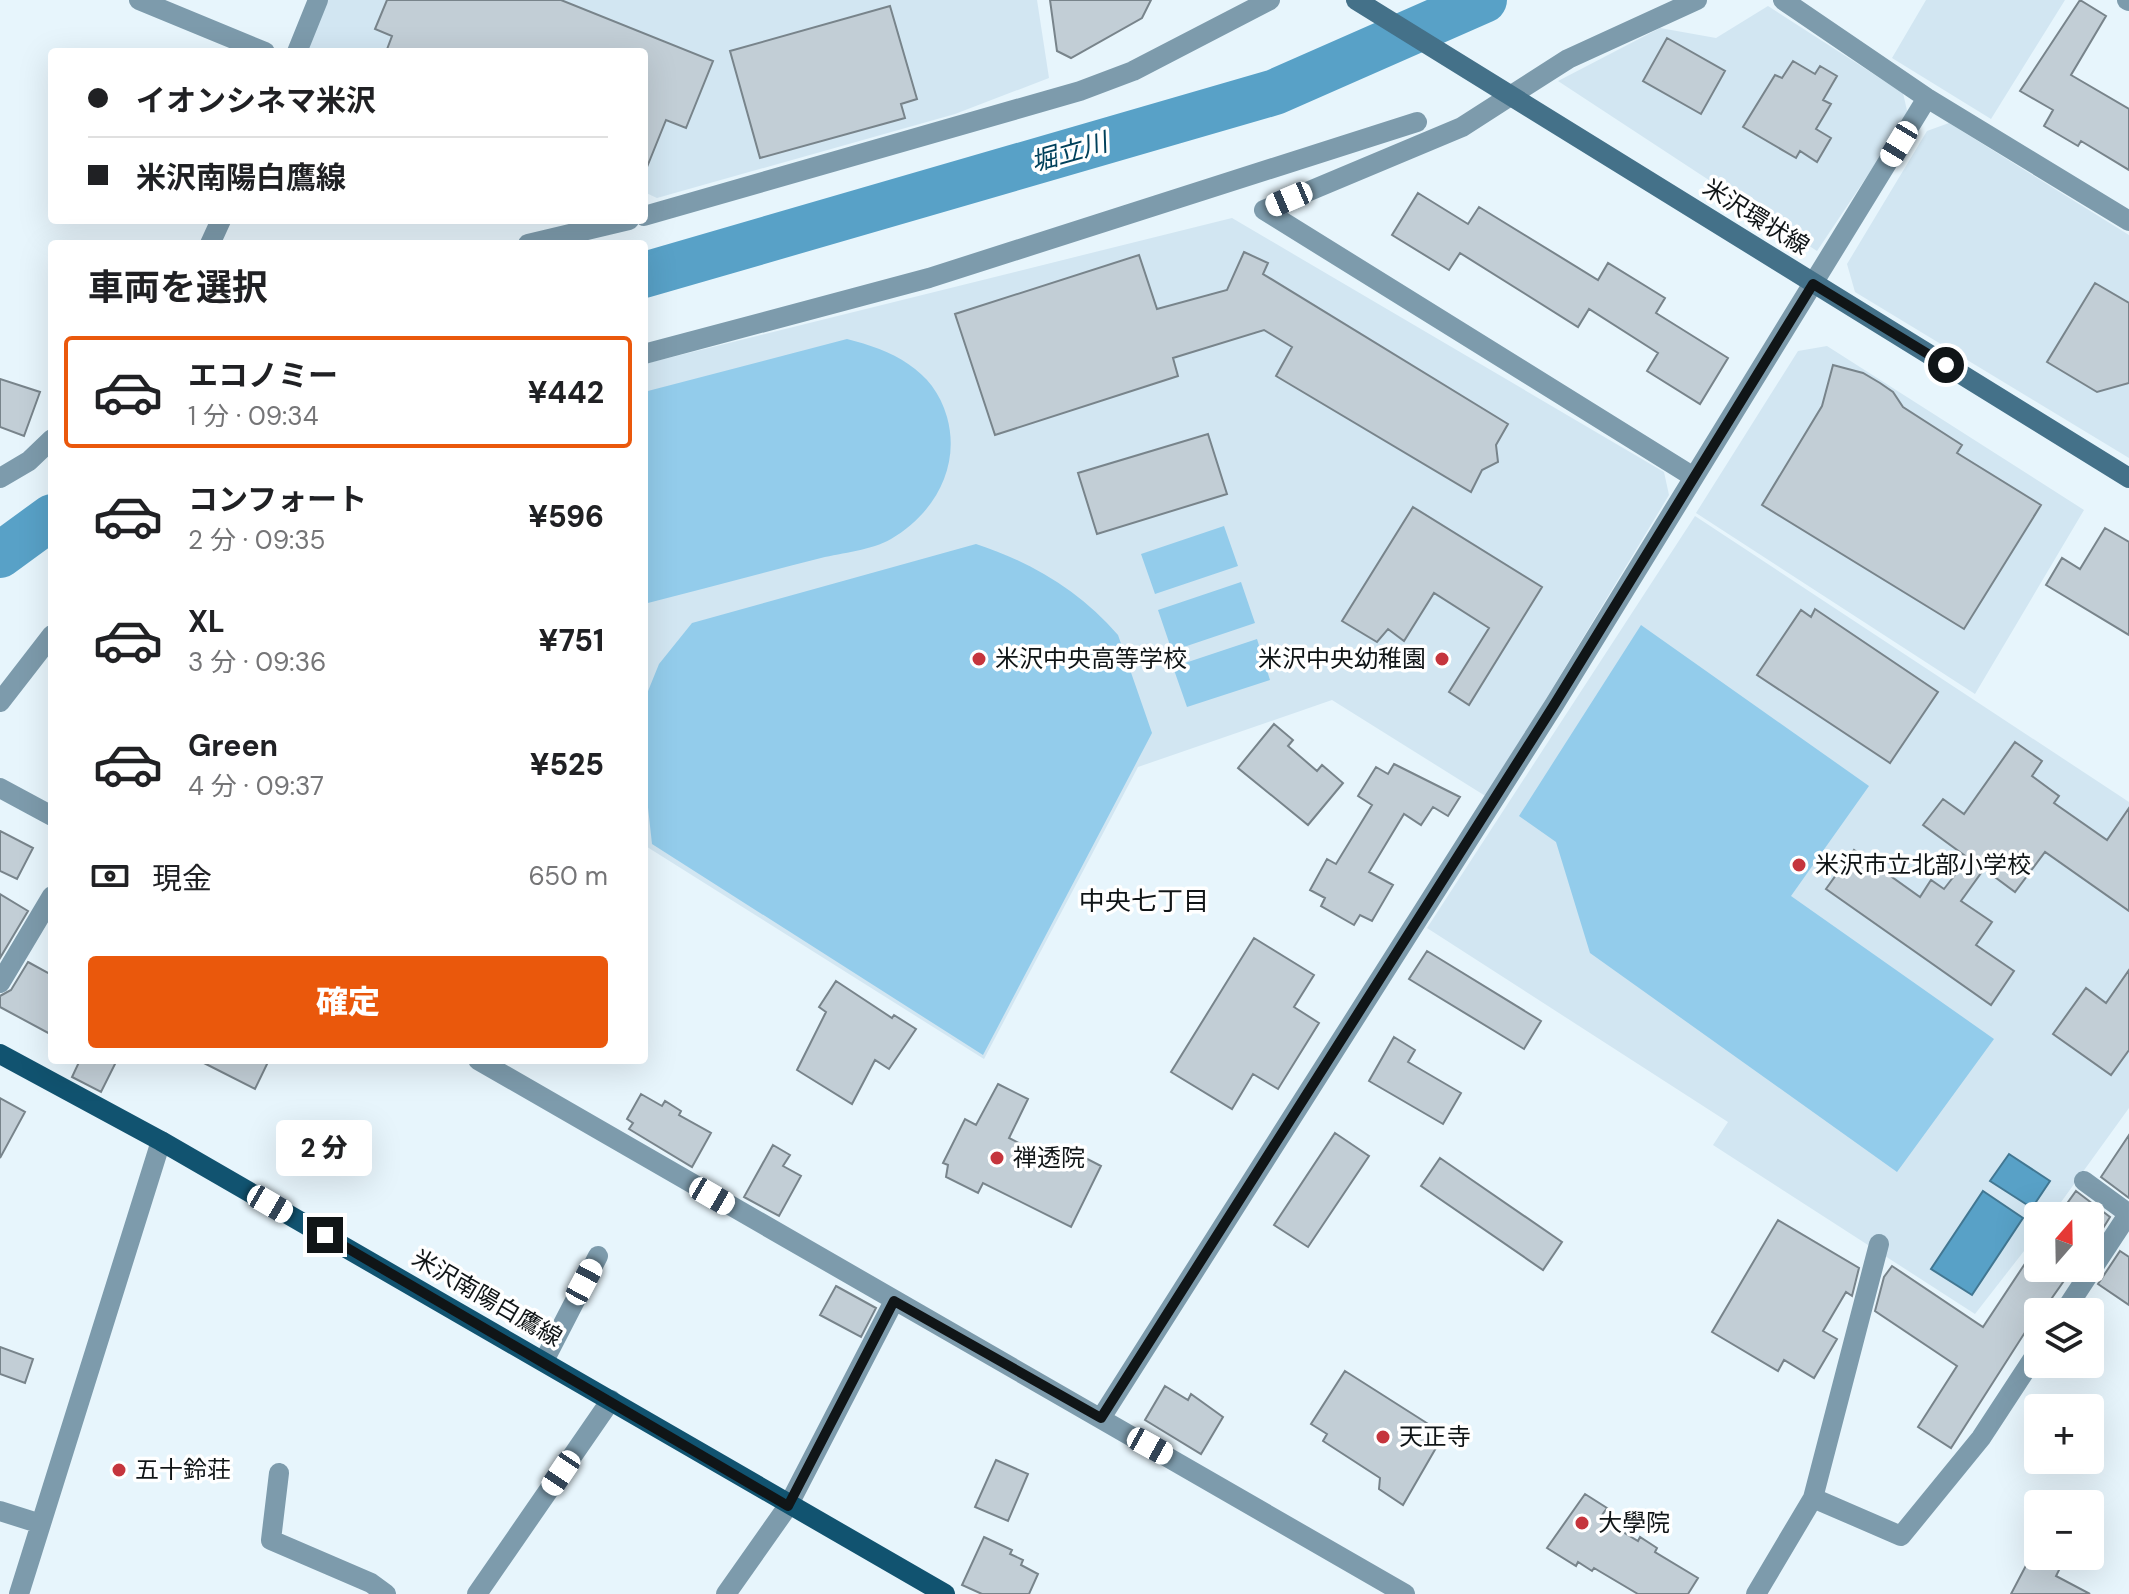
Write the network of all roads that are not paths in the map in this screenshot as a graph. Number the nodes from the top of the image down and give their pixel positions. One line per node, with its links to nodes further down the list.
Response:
1 (139, 0): 7 (street)
2 (318, 0): 8 (street)
3 (1270, 0): 12 (street)
4 (1356, 0): 9 (main road, 米沢環状線)
5 (1697, 0): 9 (street)
6 (1783, 0): 10 (street)
7 (255, 48)
8 (299, 48)
9 (1509, 94): 16 (main road, 米沢環状線); 19 (street)
10 (1927, 98): 13 (street); 16 (street)
11 (1417, 122): 17 (street)
12 (648, 215)
13 (2129, 221)
14 (612, 224): 15 (street)
15 (545, 240)
16 (1813, 284): 19 (street); 21 (main road, 米沢環状線)
17 (648, 353)
18 (48, 443): 20 (street)
19 (1692, 476): 40 (street)
20 (0, 478)
21 (2129, 478)
22 (48, 640): 23 (street)
23 (0, 702)
24 (0, 788): 25 (street)
25 (48, 814)
26 (48, 903): 27 (street)
27 (0, 983)
28 (0, 1054): 30 (main road, 米沢南陽白鷹線)
29 (485, 1064): 36 (street)
30 (161, 1141): 37 (main road, 米沢南陽白鷹線); 45 (street)
31 (2084, 1181): 32 (street)
32 (2129, 1214): 35 (street)
33 (1879, 1244): 42 (street)
34 (598, 1256): 37 (street)
35 (2073, 1298)
36 (894, 1301): 40 (street); 43 (street)
37 (544, 1361): 39 (main road, 米沢南陽白鷹線)
38 (2024, 1372): 42 (street)
39 (611, 1400): 43 (main road, 米沢南陽白鷹線); 48 (street)
40 (1101, 1418): 51 (street)
41 (279, 1473): 46 (street)
42 (1813, 1498): 52 (street)
43 (788, 1506): 49 (street); 50 (main road, 米沢南陽白鷹線)
44 (0, 1511): 45 (street)
45 (41, 1524): 47 (street)
46 (374, 1590)
47 (19, 1594)
48 (477, 1594)
49 (726, 1594)
50 (945, 1594)
51 (1405, 1594)
52 (1756, 1594)

